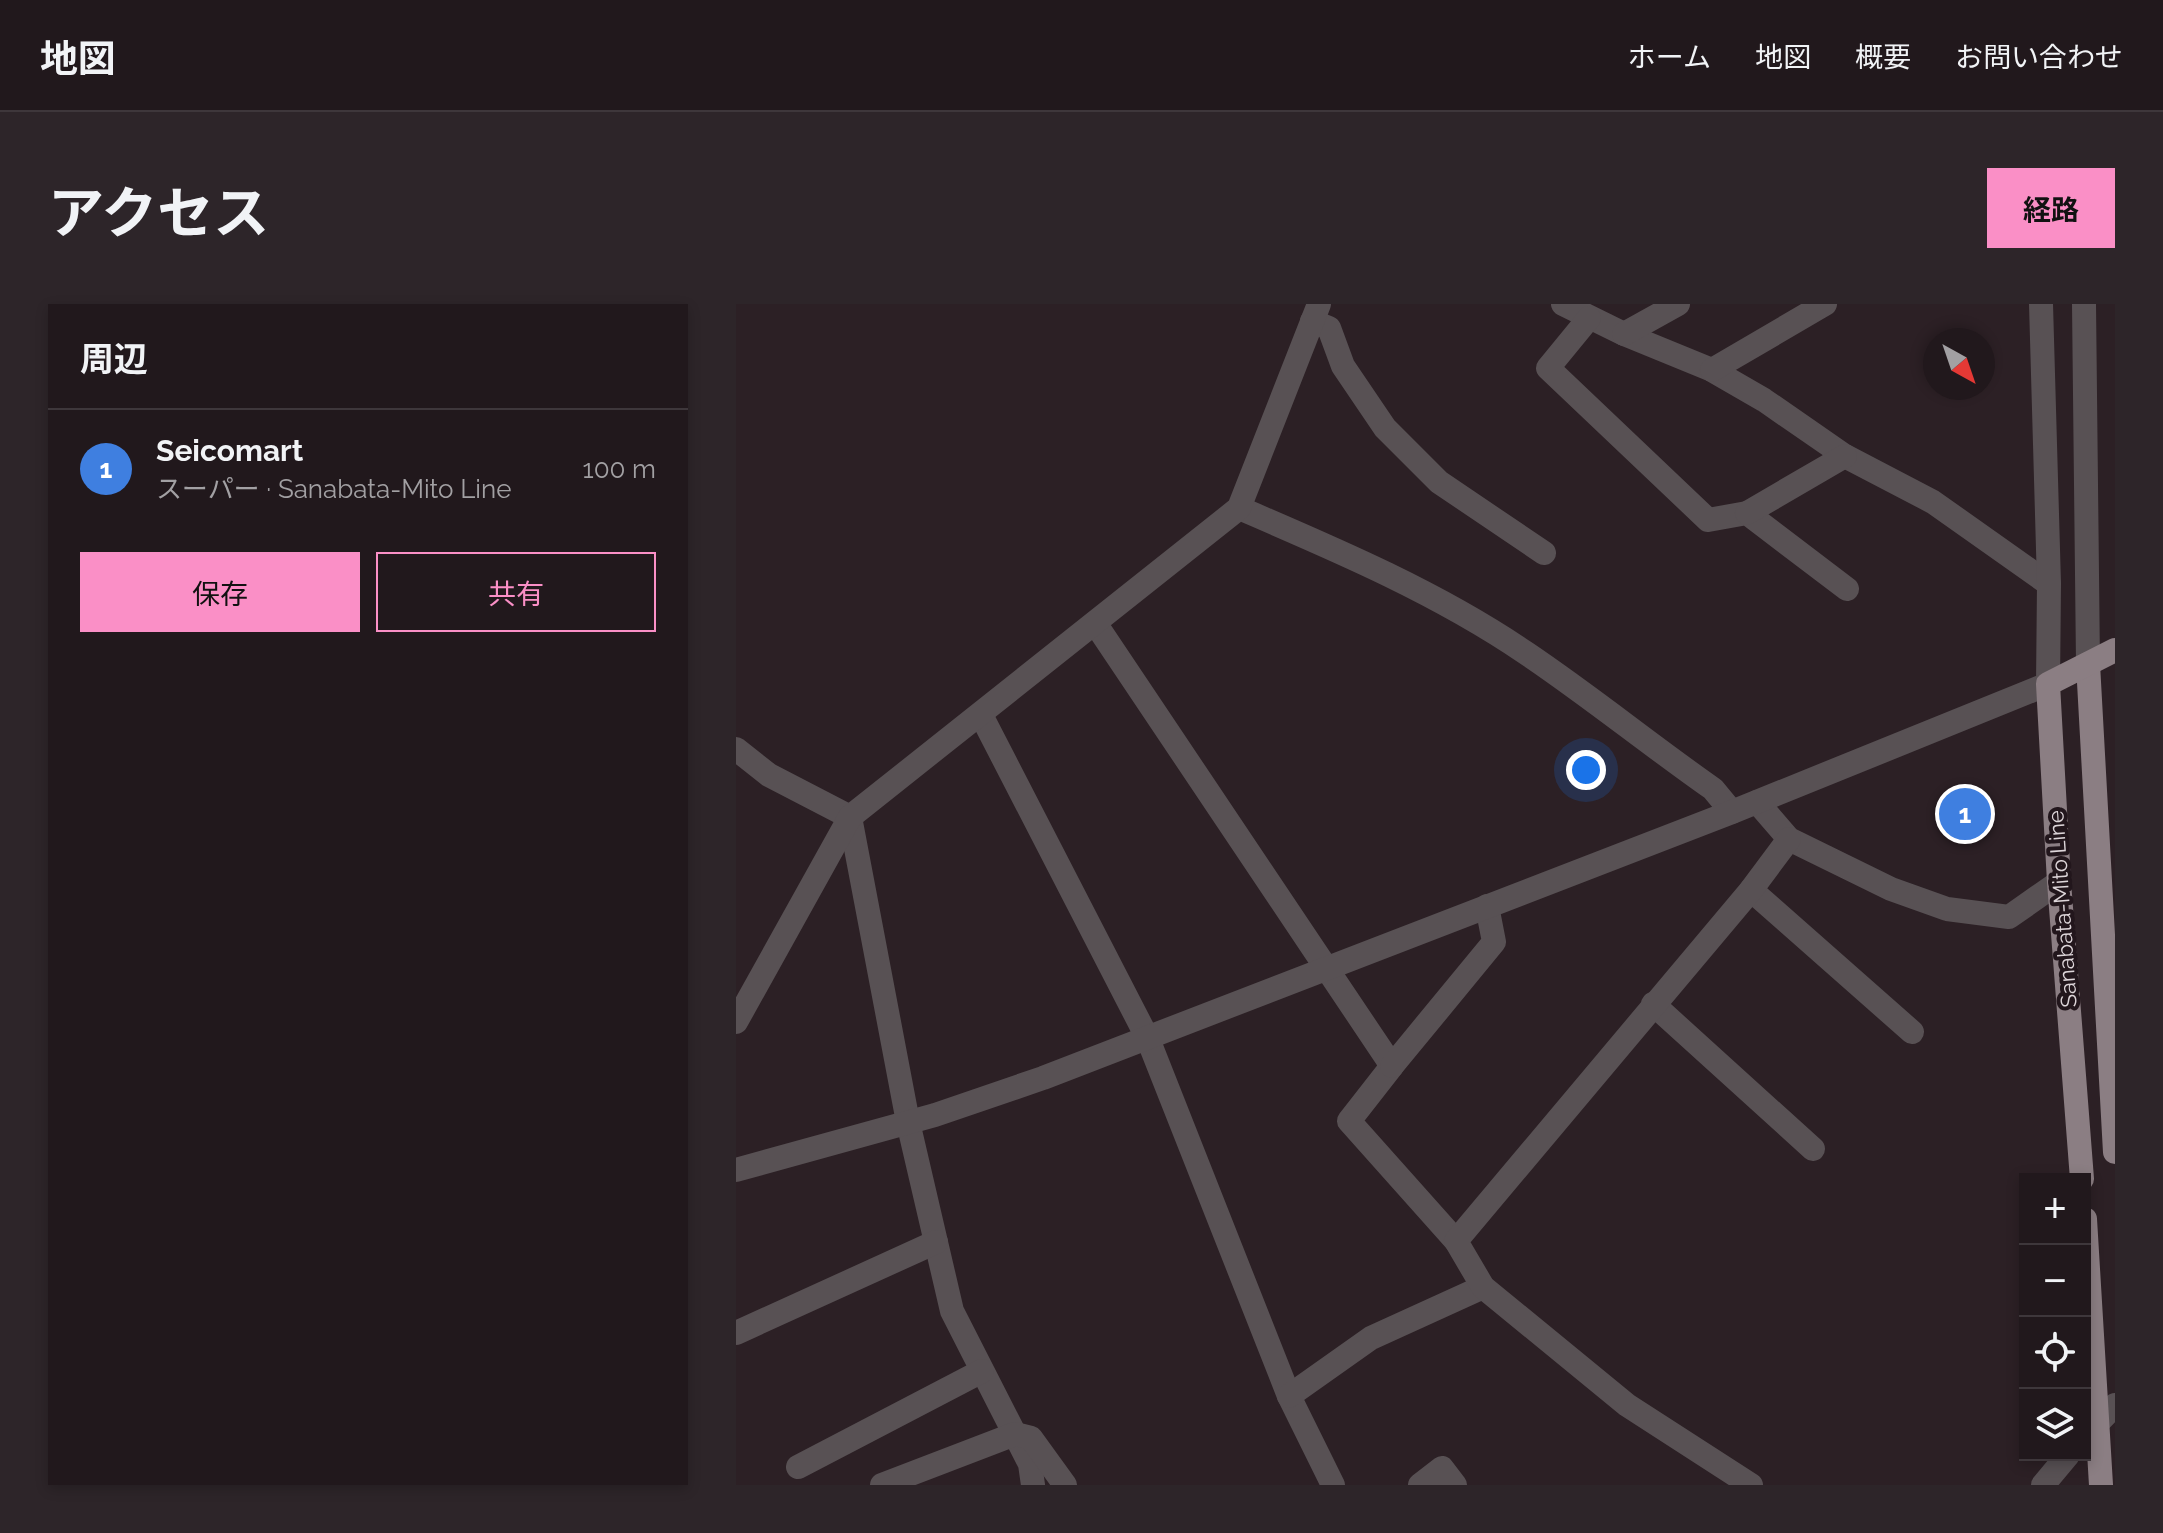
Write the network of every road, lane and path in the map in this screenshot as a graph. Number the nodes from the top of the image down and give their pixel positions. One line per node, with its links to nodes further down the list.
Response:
1 (1563, 304): 7 (street)
2 (1678, 304): 8 (street)
3 (1825, 304): 9 (street)
4 (2041, 304): 14 (street)
5 (2084, 304): 18 (street)
6 (1315, 312): 11 (street); 13 (street)
7 (1589, 318): 8 (street); 12 (street)
8 (1624, 334): 9 (street)
9 (1712, 370): 10 (street)
10 (1845, 456): 12 (street); 14 (street)
11 (1239, 508): 16 (street); 23 (street)
12 (1747, 513): 15 (street)
13 (1544, 553)
14 (2049, 584): 19 (street)
15 (1847, 589)
16 (1095, 623): 20 (street); 29 (street)
17 (2115, 650): 18 (main road)
18 (2088, 664): 19 (main road); 37 (main road, Sanabata-Mito Line)
19 (2048, 684): 22 (street); 26 (main road, Sanabata-Mito Line)
20 (981, 715): 24 (street); 33 (street)
21 (736, 749): 24 (street)
22 (1757, 802): 23 (street); 25 (street)
23 (1732, 812): 28 (street)
24 (850, 817): 31 (street); 35 (street)
25 (1789, 839): 26 (street); 27 (street)
26 (2059, 882): 39 (main road, Sanabata-Mito Line)
27 (1751, 890): 30 (street); 32 (street)
28 (1487, 906): 29 (street); 34 (street)
29 (1329, 969): 33 (street); 34 (street)
30 (1653, 1004): 36 (street); 40 (street)
31 (736, 1022)
32 (1912, 1032)
33 (1148, 1039): 35 (street); 47 (street)
34 (1392, 1066): 40 (street)
35 (908, 1122): 38 (street); 41 (street)
36 (1813, 1149)
37 (2115, 1152)
38 (736, 1170)
39 (2082, 1173)
40 (1456, 1241): 43 (street)
41 (936, 1242): 44 (street); 45 (street)
42 (2086, 1245): 46 (main road)
43 (1483, 1287): 47 (street); 53 (street)
44 (736, 1333)
45 (982, 1371): 50 (street); 52 (street)
46 (2090, 1389)
47 (1289, 1396): 57 (street)
48 (2115, 1405): 49 (street)
49 (2091, 1430): 62 (main road)
50 (1015, 1434): 54 (street); 55 (street); 56 (street)
51 (2063, 1461): 61 (street)
52 (798, 1467)
53 (1718, 1477): 60 (street)
54 (882, 1485)
55 (1033, 1485)
56 (1065, 1485)
57 (1333, 1485)
58 (1420, 1485): 59 (street)
59 (1455, 1485)
60 (1751, 1485)
61 (2043, 1485)
62 (2101, 1485)

